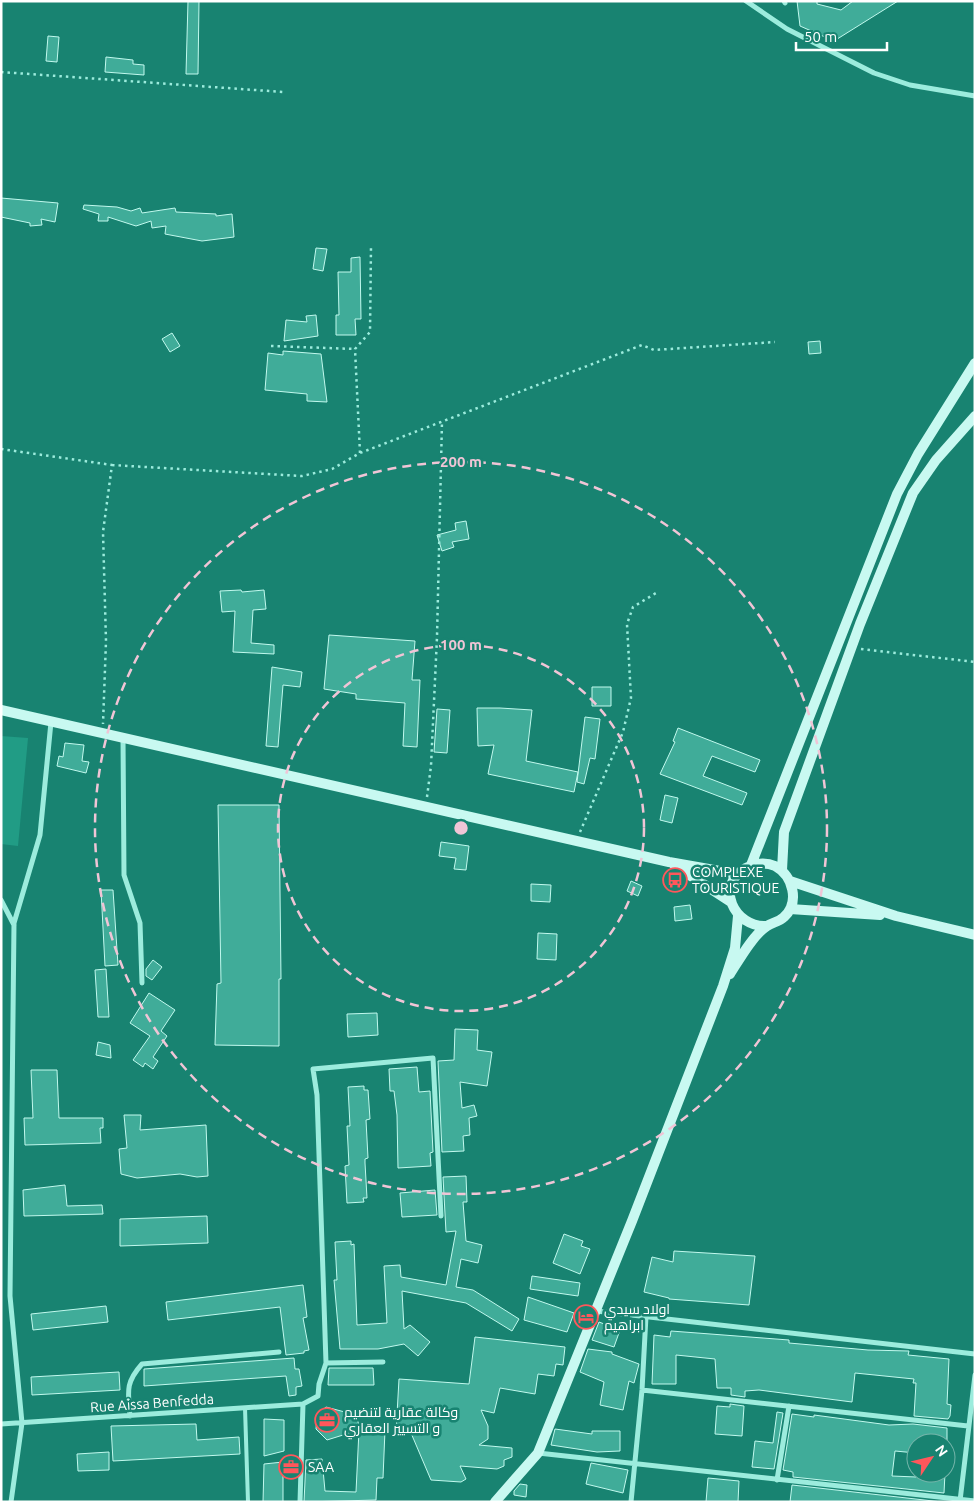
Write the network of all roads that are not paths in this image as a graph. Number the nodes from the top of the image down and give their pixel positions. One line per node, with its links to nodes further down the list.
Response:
1 (746, 1): 2 (street)
2 (975, 96)
3 (975, 363): 9 (main road)
4 (975, 416): 10 (main road)
5 (1, 710): 6 (main road)
6 (51, 721): 7 (main road); 18 (street)
7 (123, 738): 8 (main road); 21 (street)
8 (669, 862): 11 (main road); 14 (main road)
9 (751, 865): 10 (main road); 11 (main road)
10 (782, 870): 12 (main road)
11 (737, 874): 14 (main road)
12 (790, 881): 15 (main road); 17 (main road)
13 (1, 900): 18 (street)
14 (731, 902): 16 (main road)
15 (790, 909): 17 (main road); 19 (main road)
16 (738, 916): 19 (main road); 22 (main road)
17 (896, 916): 20 (main road)
18 (14, 925): 36 (street)
19 (767, 926): 22 (main road)
20 (975, 935)
21 (142, 983)
22 (723, 986): 24 (main road)
23 (441, 1216): 29 (street)
24 (596, 1312): 25 (street); 39 (main road)
25 (646, 1316): 27 (street); 31 (street)
26 (279, 1352): 35 (street)
27 (975, 1354)
28 (383, 1362): 29 (street)
29 (326, 1363): 32 (street)
30 (975, 1375): 38 (street)
31 (642, 1390): 33 (street); 40 (street)
32 (303, 1404): 34 (street, Rue Aissa Benfedda); 46 (street)
33 (789, 1406): 38 (street); 41 (street)
34 (245, 1408): 35 (street, Rue Aissa Benfedda); 45 (lane)
35 (130, 1416): 36 (street, Rue Aissa Benfedda)
36 (22, 1423): 37 (street, Rue Aissa Benfedda); 44 (street)
37 (1, 1424)
38 (968, 1426): 42 (street)
39 (538, 1453): 40 (street); 47 (main road)
40 (636, 1464): 41 (street); 48 (street)
41 (777, 1480): 42 (street)
42 (960, 1501): 43 (street)
43 (975, 1501)
44 (11, 1502)
45 (248, 1502)
46 (300, 1502)
47 (495, 1502)
48 (631, 1502)

